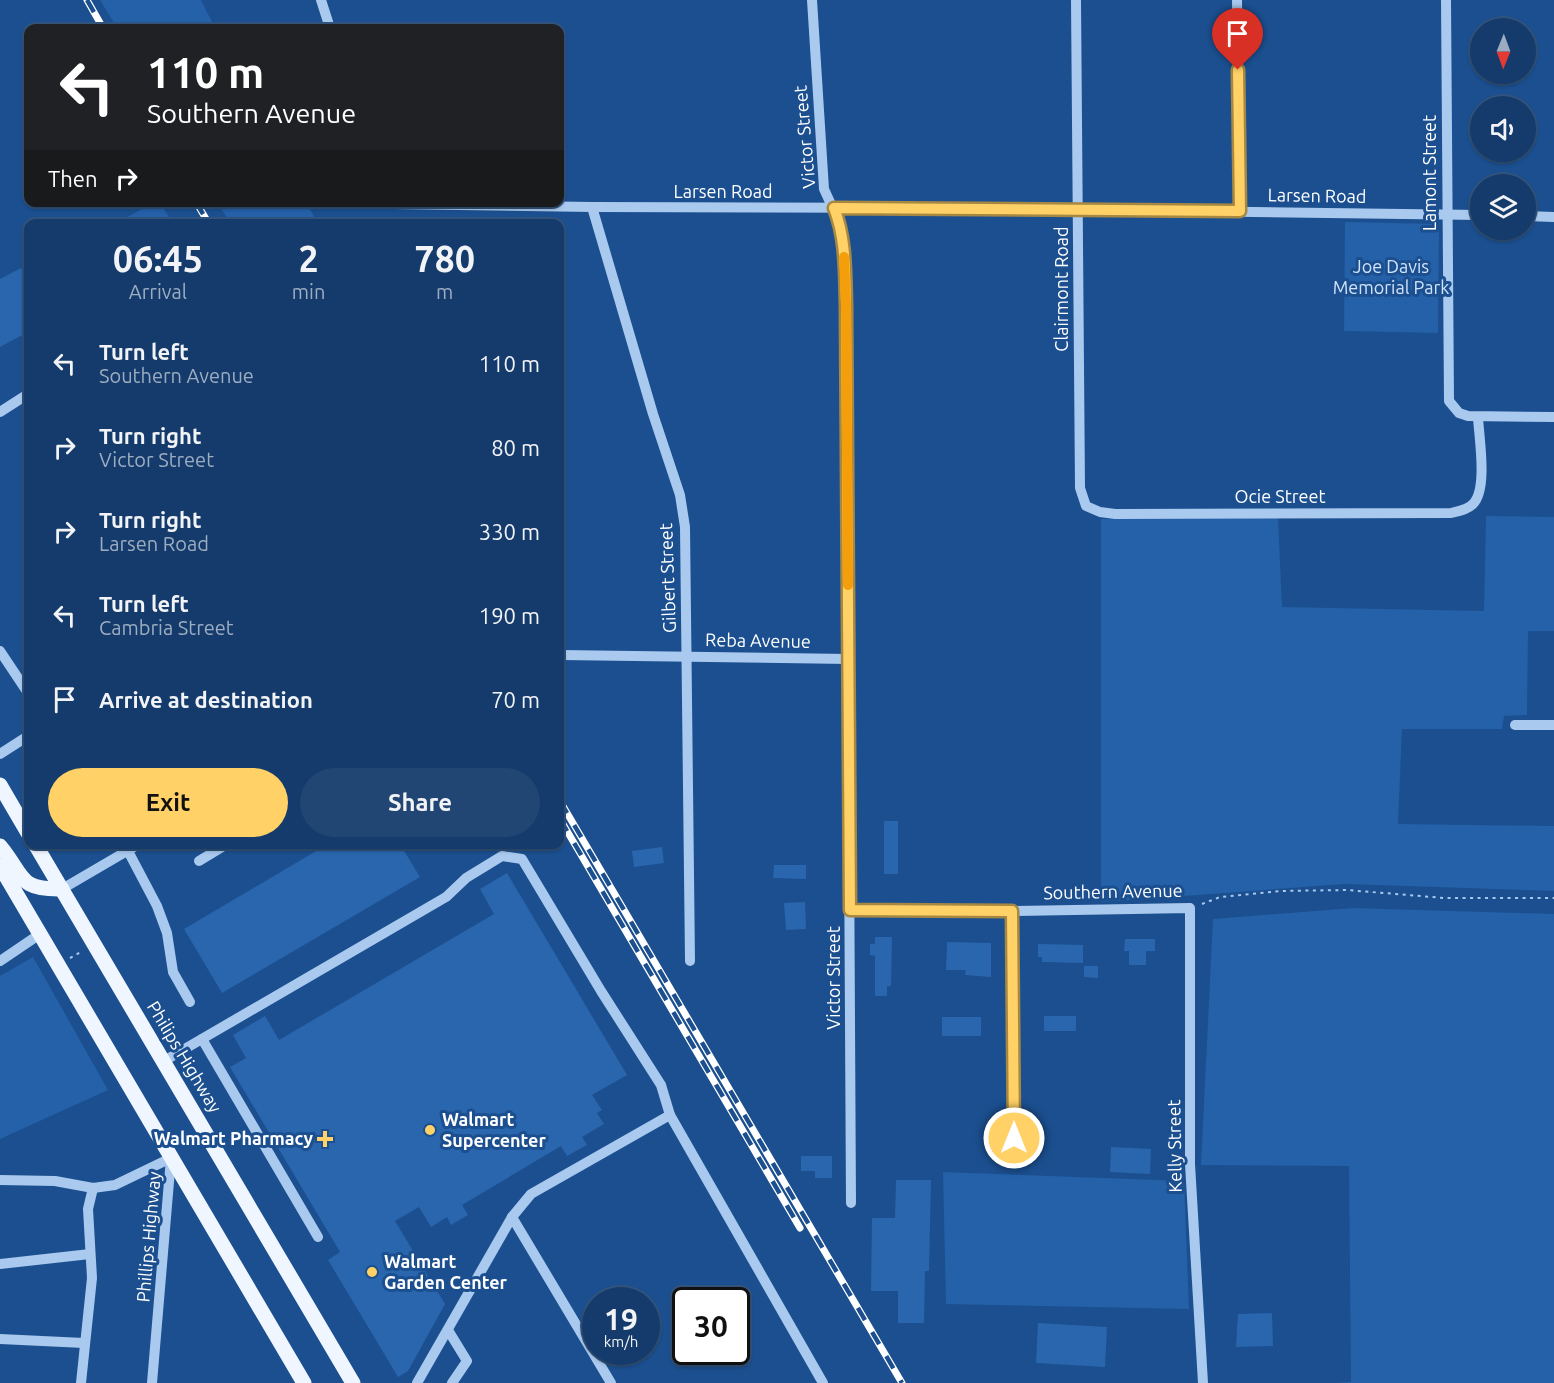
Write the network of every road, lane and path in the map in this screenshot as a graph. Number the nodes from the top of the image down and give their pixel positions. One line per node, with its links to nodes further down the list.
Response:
1 (321, 0): 6 (street)
2 (812, 0): 9 (street, Victor Street)
3 (1076, 0): 10 (street, Clairmont Road)
4 (1237, 0): 11 (street)
5 (1446, 0): 12 (street, Lamont Street)
6 (329, 24)
7 (564, 206): 8 (street, Larsen Road)
8 (592, 207): 9 (street, Larsen Road); 23 (street, Gilbert Street)
9 (834, 208): 10 (street, Larsen Road); 24 (street, Victor Street)
10 (1078, 210): 11 (street, Larsen Road); 20 (street, Clairmont Road)
11 (1240, 211): 12 (street, Larsen Road)
12 (1447, 215): 13 (street, Larsen Road); 18 (street, Lamont Street)
13 (1470, 215)
14 (1536, 216): 15 (street)
15 (1554, 217)
16 (24, 397): 17 (street)
17 (0, 412)
18 (1478, 417): 19 (street); 20 (street, Ocie Street)
19 (1554, 417)
20 (1086, 506)
21 (0, 651): 25 (street)
22 (564, 655): 23 (street, Reba Avenue)
23 (687, 656): 24 (street, Reba Avenue); 48 (street, Gilbert Street)
24 (849, 659): 42 (street, Victor Street)
25 (24, 687)
26 (1515, 725): 27 (street)
27 (1554, 725)
28 (24, 739): 29 (street)
29 (0, 754)
30 (2, 790): 31 (main road)
31 (24, 826)
32 (0, 846): 39 (main road)
33 (38, 849): 39 (main road, Philips Highway)
34 (131, 849): 36 (street)
35 (219, 849): 37 (street)
36 (128, 851): 39 (street); 49 (street)
37 (199, 861)
38 (2, 874): 44 (main road)
39 (62, 889): 51 (main road, Philips Highway)
40 (1554, 898): 41 (path, Southern Avenue)
41 (1190, 908): 43 (street, Southern Avenue); 73 (street, Kelly Street)
42 (850, 910): 43 (street, Southern Avenue); 57 (street, Victor Street)
43 (1012, 911): 54 (street)
44 (40, 934): 46 (street); 53 (main road)
45 (81, 952): 47 (path)
46 (0, 961)
47 (65, 961)
48 (690, 961)
49 (190, 1002)
50 (202, 1039): 51 (street); 52 (street); 59 (street)
51 (164, 1061): 68 (main road, Philips Highway)
52 (670, 1115): 58 (street); 72 (street)
53 (171, 1158): 56 (street, Phillips Highway); 66 (street, Phillips Highway); 67 (main road)
54 (1014, 1160)
55 (0, 1180): 56 (street)
56 (93, 1188): 60 (street)
57 (851, 1203)
58 (512, 1217): 62 (street); 71 (street)
59 (318, 1237)
60 (90, 1254): 61 (street); 64 (street)
61 (0, 1264)
62 (448, 1330): 69 (street); 70 (street)
63 (0, 1339): 64 (street)
64 (84, 1343): 65 (street)
65 (81, 1383)
66 (153, 1383)
67 (304, 1383)
68 (353, 1383)
69 (417, 1383)
70 (452, 1383)
71 (611, 1383)
72 (823, 1383)
73 (1203, 1383)

